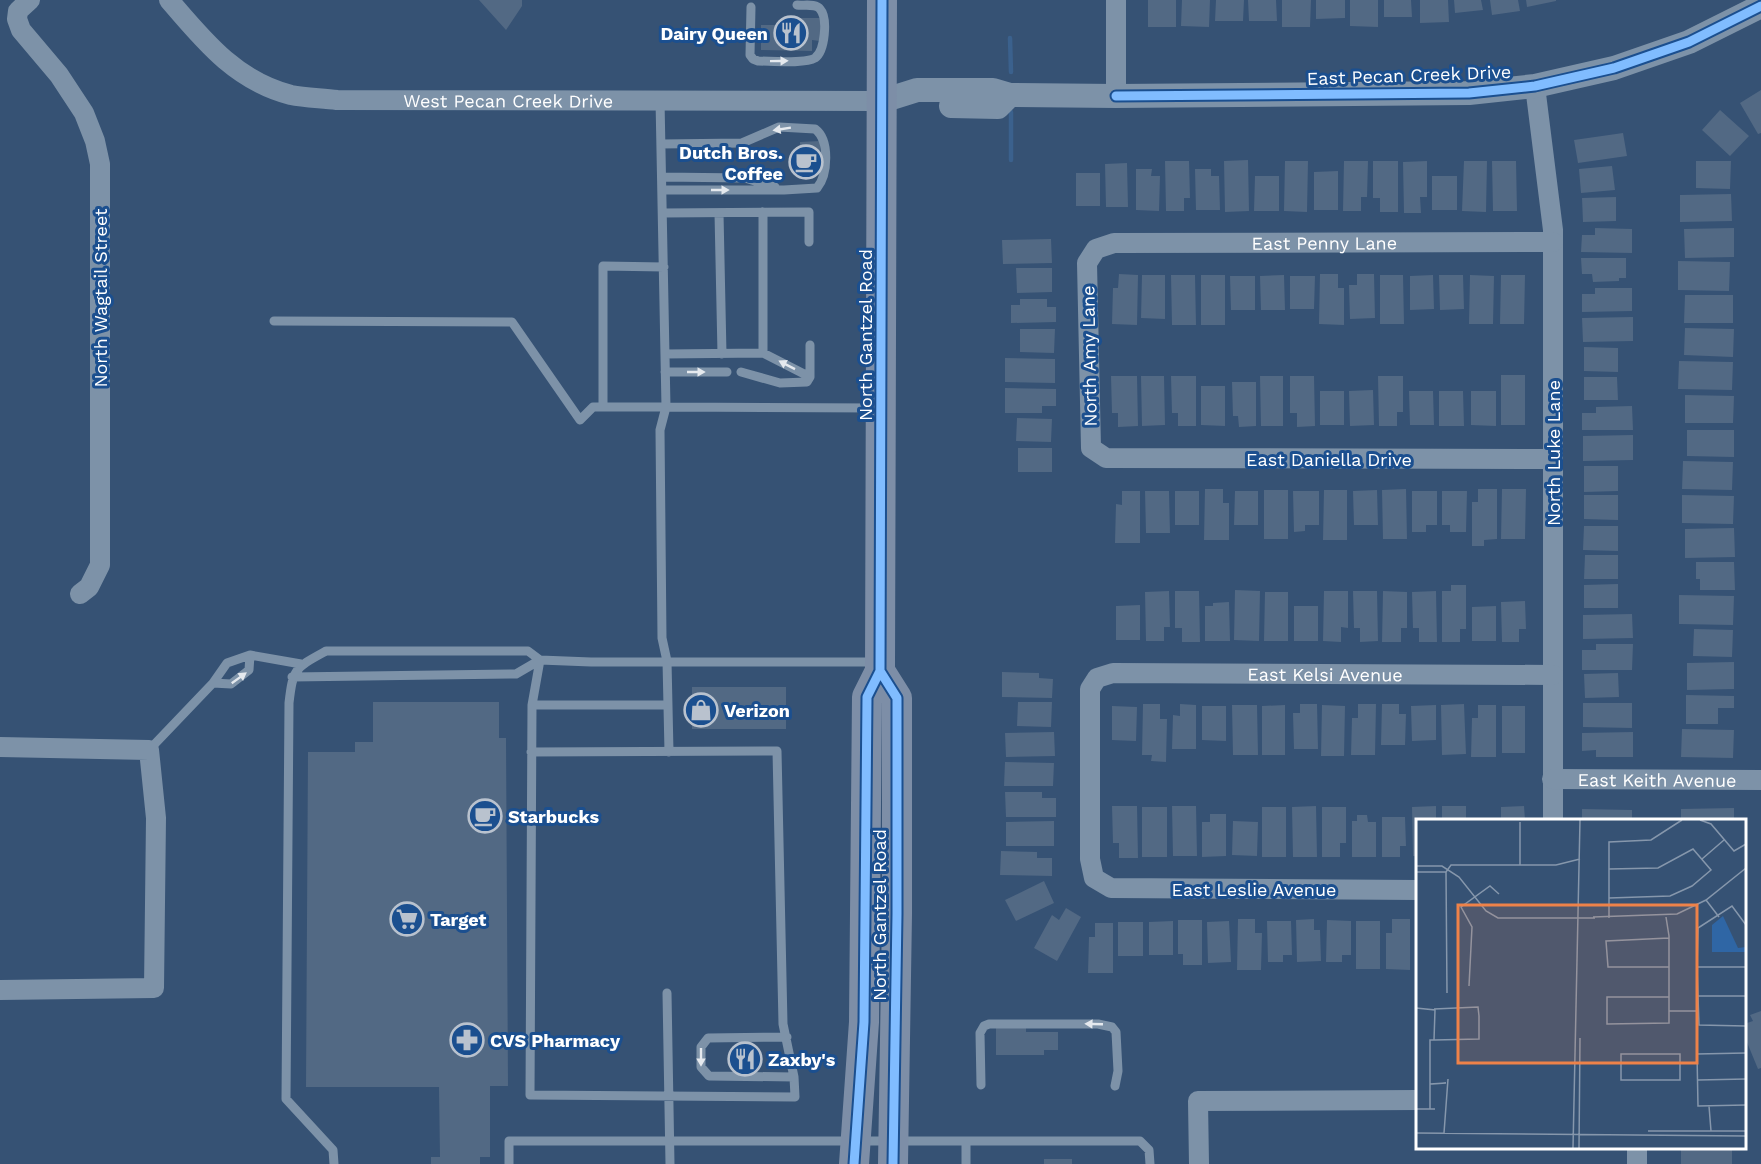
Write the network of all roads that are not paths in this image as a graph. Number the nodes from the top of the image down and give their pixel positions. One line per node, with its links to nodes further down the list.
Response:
1 (30, 0): 37 (street, North Wagtail Street)
2 (169, 0): 10 (street, West Pecan Creek Drive)
3 (882, 0): 11 (main road, North Gantzel Road)
4 (1116, 0): 9 (street)
5 (797, 5): 7 (lane, one-way to 5)
6 (1761, 6): 8 (street, East Pecan Creek Drive)
7 (751, 7)
8 (1535, 86): 9 (street, East Pecan Creek Drive); 20 (street, North Luke Lane)
9 (1116, 96): 11 (street, East Pecan Creek Drive)
10 (660, 100): 11 (street, West Pecan Creek Drive); 12 (lane)
11 (882, 101): 34 (main road, North Gantzel Road)
12 (661, 144): 13 (lane); 15 (lane, one-way to 12)
13 (662, 177): 14 (lane); 15 (lane)
14 (662, 190): 15 (lane, one-way to 15); 17 (lane)
15 (784, 190)
16 (763, 212): 18 (lane); 19 (lane); 25 (lane)
17 (663, 213): 18 (lane); 22 (lane)
18 (719, 213): 27 (lane)
19 (809, 242)
20 (1553, 242): 21 (street, East Penny Lane); 36 (street, North Luke Lane)
21 (1096, 249): 35 (street, North Amy Lane)
22 (664, 267): 26 (lane); 32 (lane)
23 (274, 321): 32 (lane)
24 (810, 345): 31 (lane)
25 (763, 353): 27 (lane); 31 (lane, one-way to 25)
26 (665, 354): 27 (lane); 28 (lane)
27 (722, 354)
28 (665, 372): 29 (lane, one-way to 29); 33 (lane)
29 (727, 372)
30 (741, 372): 31 (lane)
31 (810, 377)
32 (603, 407): 33 (lane)
33 (666, 407): 34 (lane); 40 (lane)
34 (881, 408): 42 (main road, North Gantzel Road)
35 (1106, 458): 36 (street, East Daniella Drive)
36 (1553, 459): 43 (street, North Luke Lane)
37 (80, 594)
38 (250, 655): 41 (lane); 45 (lane); 45 (lane, one-way to 38)
39 (540, 660): 40 (lane); 41 (lane); 44 (lane); 46 (lane)
40 (667, 662): 42 (lane); 47 (lane)
41 (301, 664): 44 (lane)
42 (880, 667): 67 (main road, North Gantzel Road); 68 (main road, North Gantzel Road)
43 (1552, 675): 52 (street, North Luke Lane); 55 (street, East Kelsi Avenue)
44 (292, 677): 69 (lane)
45 (213, 683): 49 (lane)
46 (532, 705): 47 (lane); 50 (lane)
47 (668, 705): 51 (lane)
48 (0, 747): 49 (street)
49 (149, 750): 57 (street)
50 (531, 752): 51 (lane); 63 (lane)
51 (669, 752): 59 (lane)
52 (1552, 779): 53 (street, East Keith Avenue); 54 (street, North Luke Lane)
53 (1761, 780)
54 (1553, 819)
55 (1094, 878): 56 (street, East Leslie Avenue)
56 (1416, 890)
57 (0, 990)
58 (667, 993): 63 (lane)
59 (787, 1037): 60 (lane); 60 (lane, one-way to 60)
60 (795, 1077): 63 (lane)
61 (981, 1085): 62 (lane, one-way to 61)
62 (1115, 1086)
63 (669, 1097): 65 (lane)
64 (1416, 1100): 74 (street)
65 (670, 1141): 67 (lane); 70 (lane); 71 (lane)
66 (966, 1141): 68 (lane); 72 (lane); 73 (lane)
67 (855, 1152): 68 (lane)
68 (893, 1153)
69 (334, 1164)
70 (509, 1164)
71 (670, 1164)
72 (966, 1164)
73 (1150, 1164)
74 (1199, 1164)

